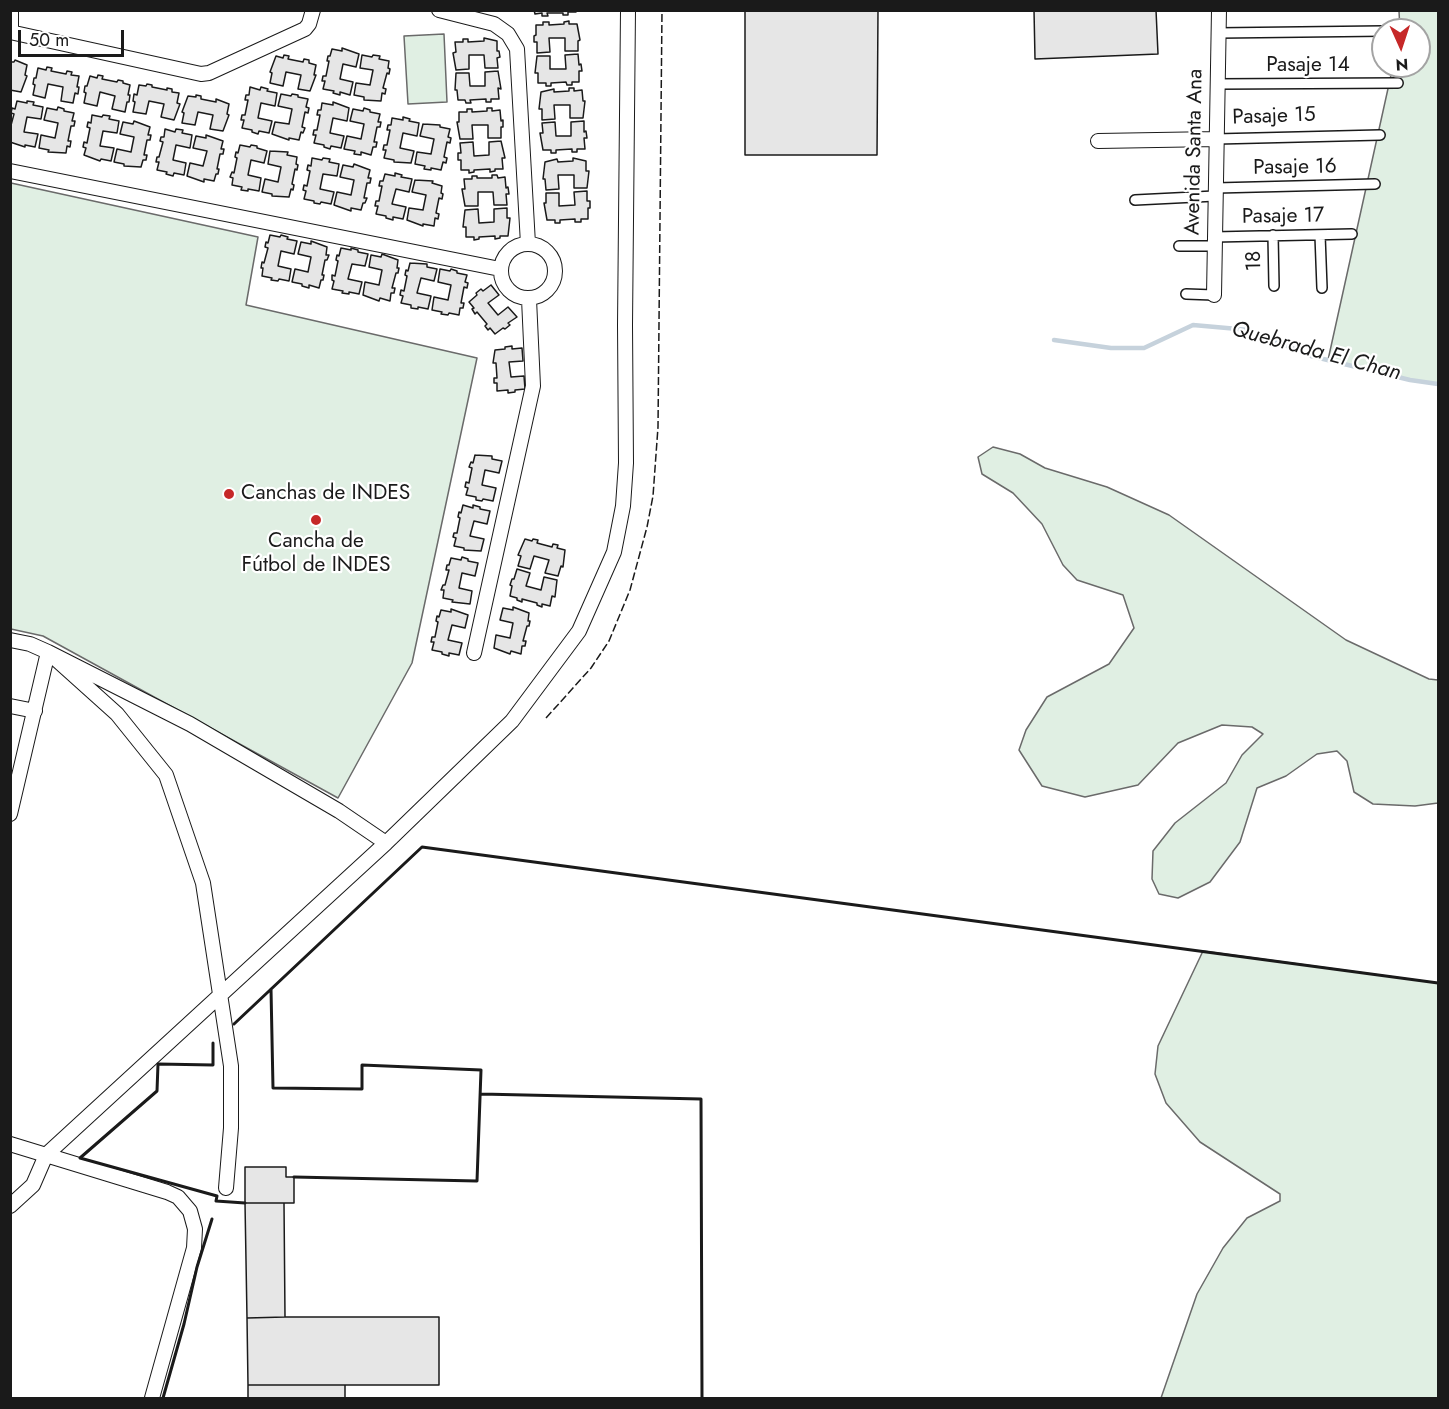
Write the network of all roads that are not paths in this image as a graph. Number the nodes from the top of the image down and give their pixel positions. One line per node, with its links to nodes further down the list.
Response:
1 (11, 10): 7 (street)
2 (313, 10): 7 (street)
3 (439, 10): 22 (street)
4 (628, 10): 36 (street)
5 (1219, 10): 8 (street, Avenida Santa Ana)
6 (1371, 31): 8 (street)
7 (11, 32)
8 (1218, 33): 10 (street, Avenida Santa Ana)
9 (1398, 83): 10 (street, Pasaje 14)
10 (1217, 84): 12 (street, Avenida Santa Ana)
11 (1380, 135): 12 (street, Pasaje 15)
12 (1216, 139): 13 (street, Pasaje 15); 16 (street, Avenida Santa Ana)
13 (1098, 141)
14 (10, 171): 24 (street)
15 (1375, 184): 16 (street, Pasaje 16)
16 (1215, 192): 17 (street, Pasaje 16); 21 (street, Avenida Santa Ana)
17 (1135, 200)
18 (1352, 234): 20 (street, Pasaje 17)
19 (1273, 235): 20 (street, Pasaje 17); 21 (street, Pasaje 17); 25 (street, 18)
20 (1320, 235): 26 (street)
21 (1214, 241): 23 (street, Pasaje 17); 28 (street, Avenida Santa Ana)
22 (528, 244): 24 (street); 29 (street)
23 (1179, 246)
24 (500, 268): 29 (street)
25 (1274, 286)
26 (1322, 288)
27 (1186, 294): 28 (street)
28 (1214, 295)
29 (529, 299): 32 (street)
30 (10, 640): 31 (street)
31 (48, 652): 34 (street); 36 (street); 37 (street)
32 (474, 653)
33 (10, 706): 34 (street)
34 (35, 711): 35 (street)
35 (10, 814)
36 (386, 843): 37 (street)
37 (221, 995): 39 (street); 40 (street)
38 (10, 1144): 39 (street)
39 (46, 1155): 41 (street); 42 (street)
40 (226, 1188)
41 (10, 1206)
42 (152, 1398)

